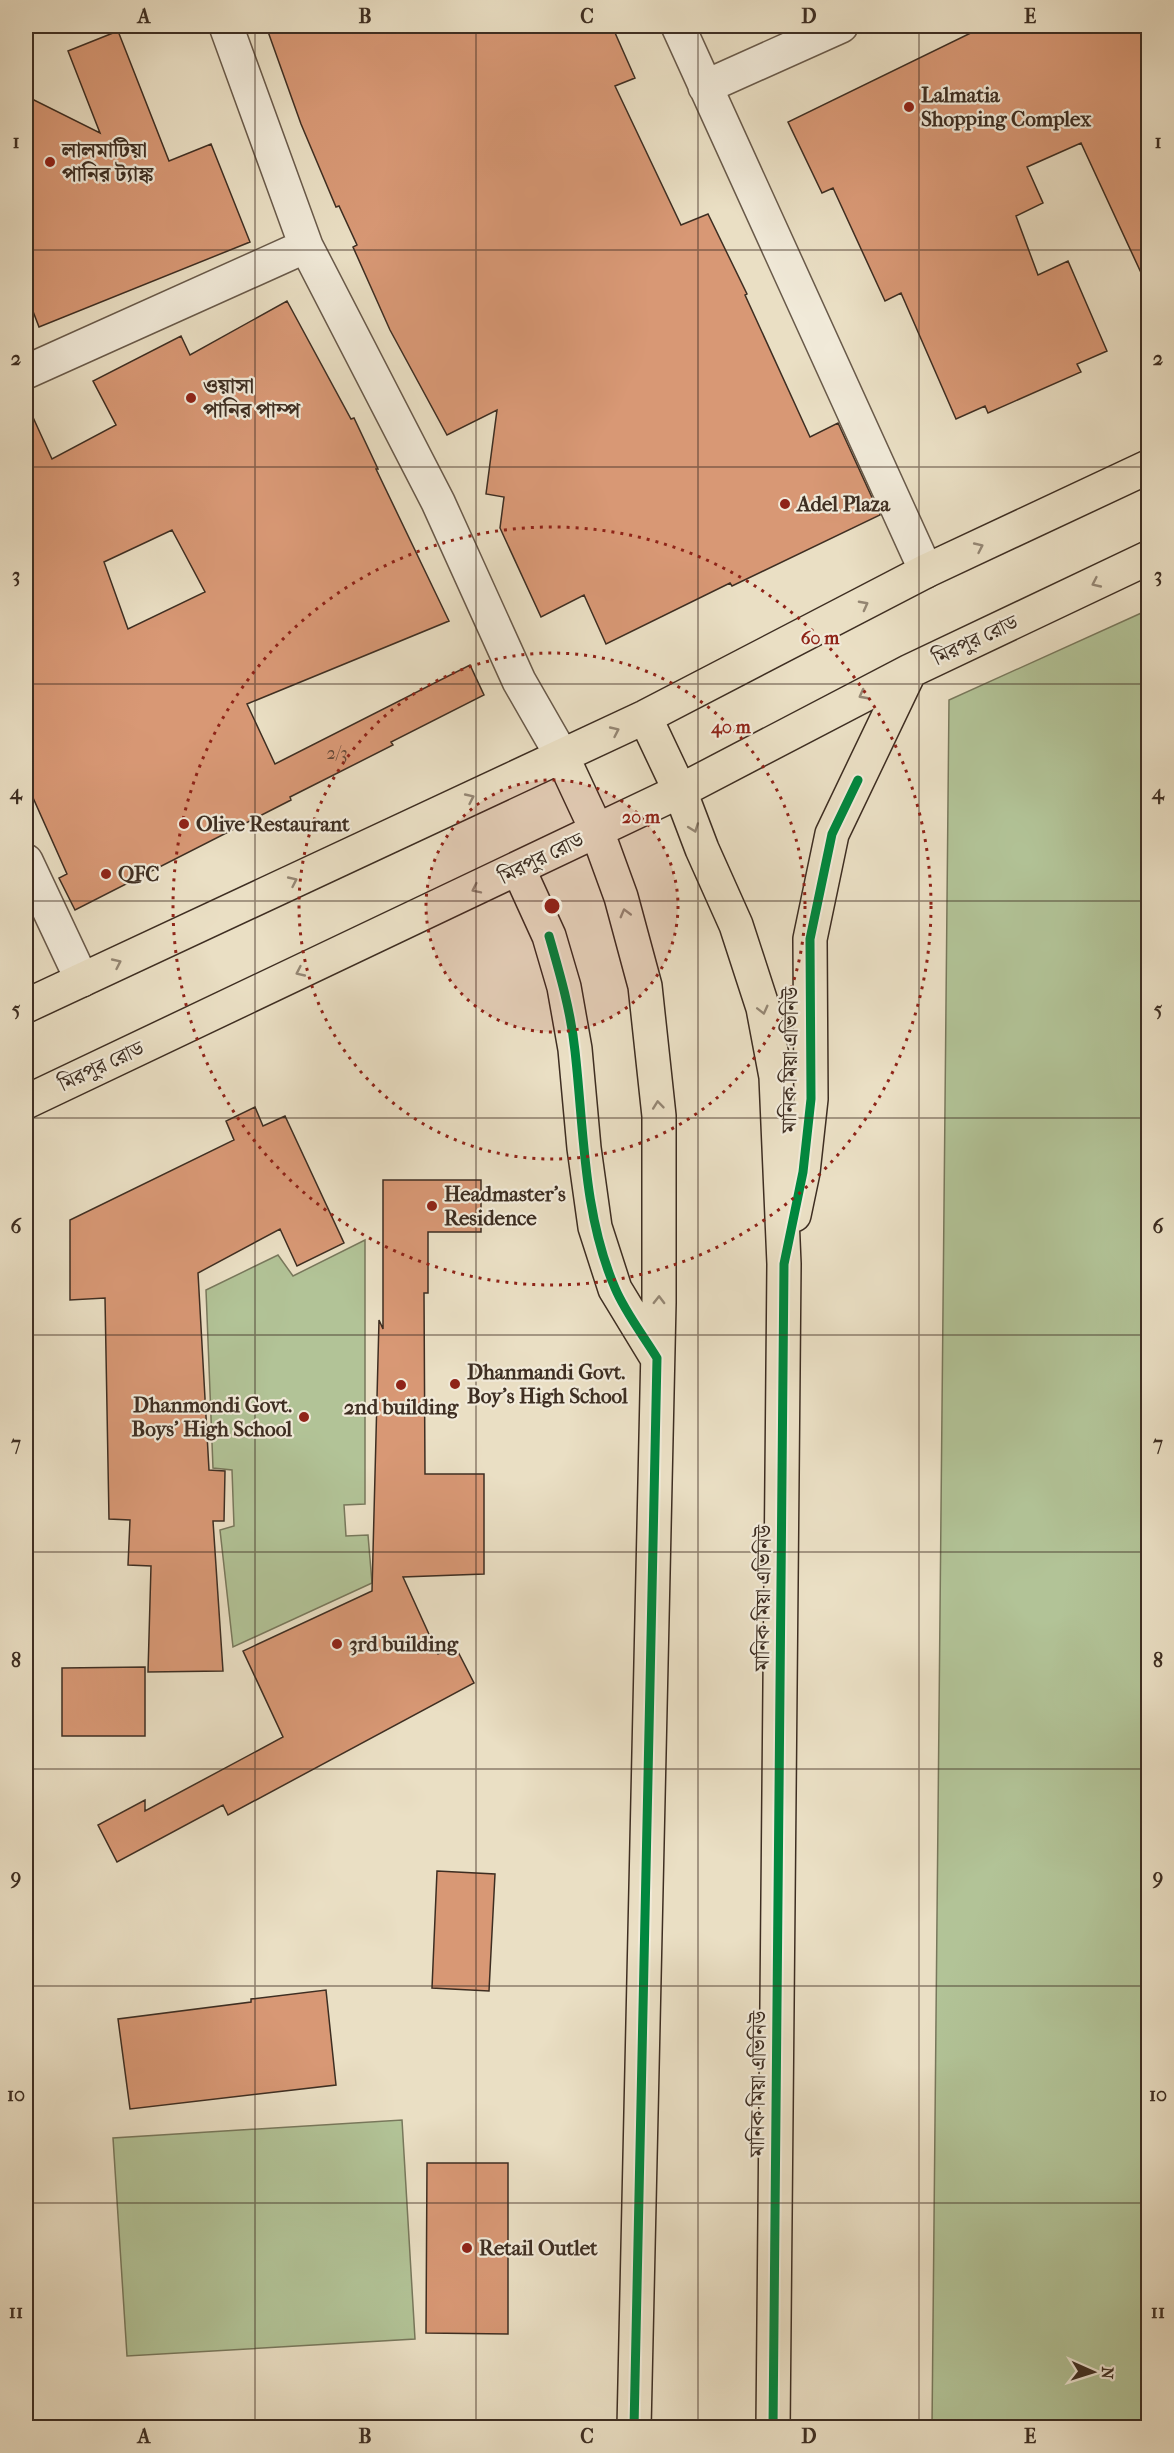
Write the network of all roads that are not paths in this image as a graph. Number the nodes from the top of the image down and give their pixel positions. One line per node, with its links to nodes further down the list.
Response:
1 (226, 26): 5 (street)
2 (678, 26): 4 (street)
3 (841, 26): 4 (street)
4 (705, 87): 9 (street)
5 (306, 246): 6 (street); 12 (street)
6 (26, 372)
7 (1149, 467): 9 (highway, one-way to 7)
8 (1149, 558): 10 (highway, মিরপুর রোড, one-way to 10)
9 (926, 572): 11 (highway, one-way to 9)
10 (910, 671): 13 (highway, মিরপুর রোড, one-way to 13); 20 (highway, মানিক মিয়া এভিনিউ)
11 (645, 717): 12 (highway, one-way to 11); 13 (highway, মানিক মিয়া এভিনিউ)
12 (562, 756): 14 (highway); 17 (highway, one-way to 12)
13 (680, 791): 14 (highway, মিরপুর রোড); 20 (highway, মানিক মিয়া এভিনিউ, one-way to 20)
14 (597, 831): 16 (highway, মিরপুর রোড); 21 (highway, one-way to 14)
15 (26, 861): 17 (street)
16 (518, 868): 19 (highway, মিরপুর রোড, one-way to 19); 21 (highway)
17 (82, 980): 18 (highway)
18 (26, 1006)
19 (26, 1102)
20 (784, 1264): 23 (highway, মানিক মিয়া এভিনিউ)
21 (657, 1358): 22 (highway)
22 (634, 2427)
23 (773, 2427)

